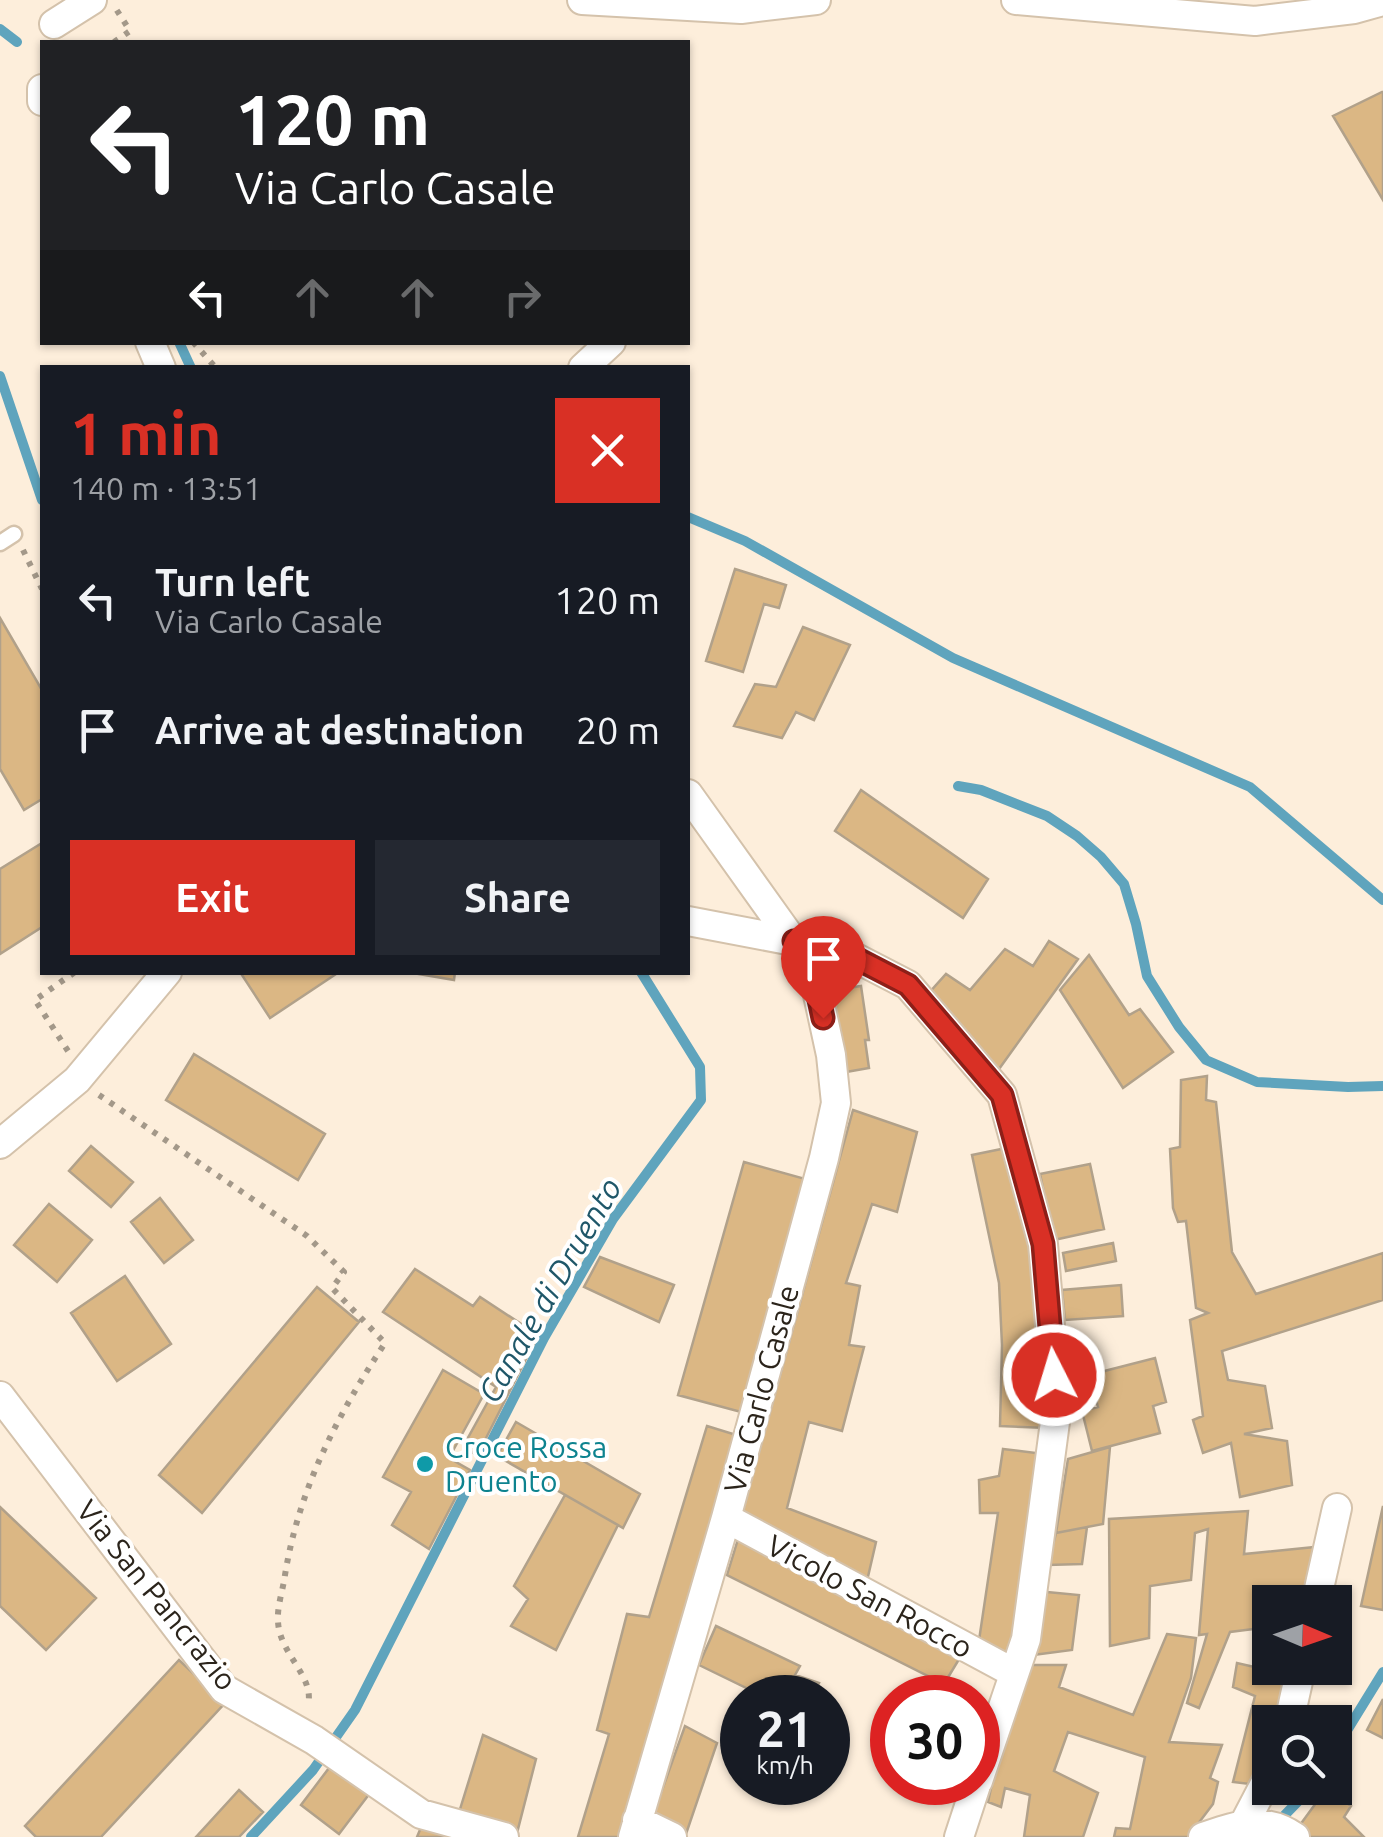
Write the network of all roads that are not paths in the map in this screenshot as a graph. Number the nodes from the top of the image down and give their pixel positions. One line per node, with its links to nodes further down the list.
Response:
1 (92, 0): 6 (street)
2 (582, 0): 3 (street)
3 (816, 0)
4 (1016, 0): 5 (street)
5 (1383, 1)
6 (51, 22)
7 (609, 345): 8 (street)
8 (586, 365)
9 (14, 534): 10 (lane)
10 (0, 543)
11 (690, 797): 13 (street, Via Carlo Casale)
12 (690, 921): 13 (street)
13 (794, 941): 18 (street, Via Carlo Casale); 20 (street)
14 (164, 975): 15 (street)
15 (0, 1144)
16 (0, 1396): 25 (street, Via San Pancrazio)
17 (1337, 1508): 19 (street)
18 (726, 1518): 20 (street, Vicolo San Rocco); 23 (street, Via Carlo Casale)
19 (1320, 1585)
20 (1014, 1673): 21 (street)
21 (1000, 1714)
22 (969, 1805): 27 (street)
23 (635, 1829): 26 (street)
24 (1272, 1829): 28 (street)
25 (504, 1837)
26 (672, 1837)
27 (958, 1837)
28 (1203, 1837)

